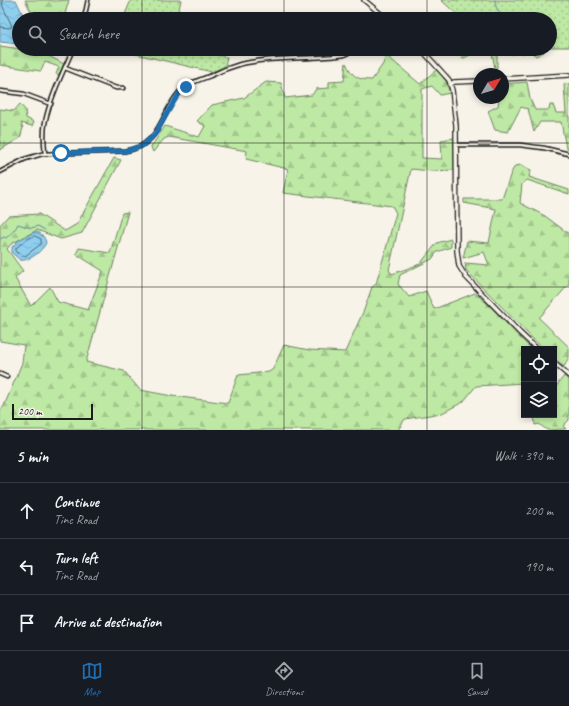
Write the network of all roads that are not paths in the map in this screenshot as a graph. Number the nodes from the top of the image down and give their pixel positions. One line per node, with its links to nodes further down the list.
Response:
1 (88, 0): 3 (street)
2 (364, 0): 4 (street)
3 (85, 12)
4 (379, 12)
5 (69, 56): 8 (street)
6 (339, 56): 17 (street)
7 (427, 56): 12 (street)
8 (65, 68): 13 (street); 15 (street)
9 (569, 75): 10 (street)
10 (509, 79)
11 (473, 82): 12 (street)
12 (451, 84): 16 (street)
13 (123, 88)
14 (0, 91): 15 (street)
15 (51, 104): 17 (street)
16 (456, 145): 18 (street); 20 (street)
17 (45, 154): 19 (street)
18 (569, 154)
19 (0, 172)
20 (534, 346)
21 (557, 366): 23 (street)
22 (0, 374): 24 (street)
23 (569, 376)
24 (7, 377)

